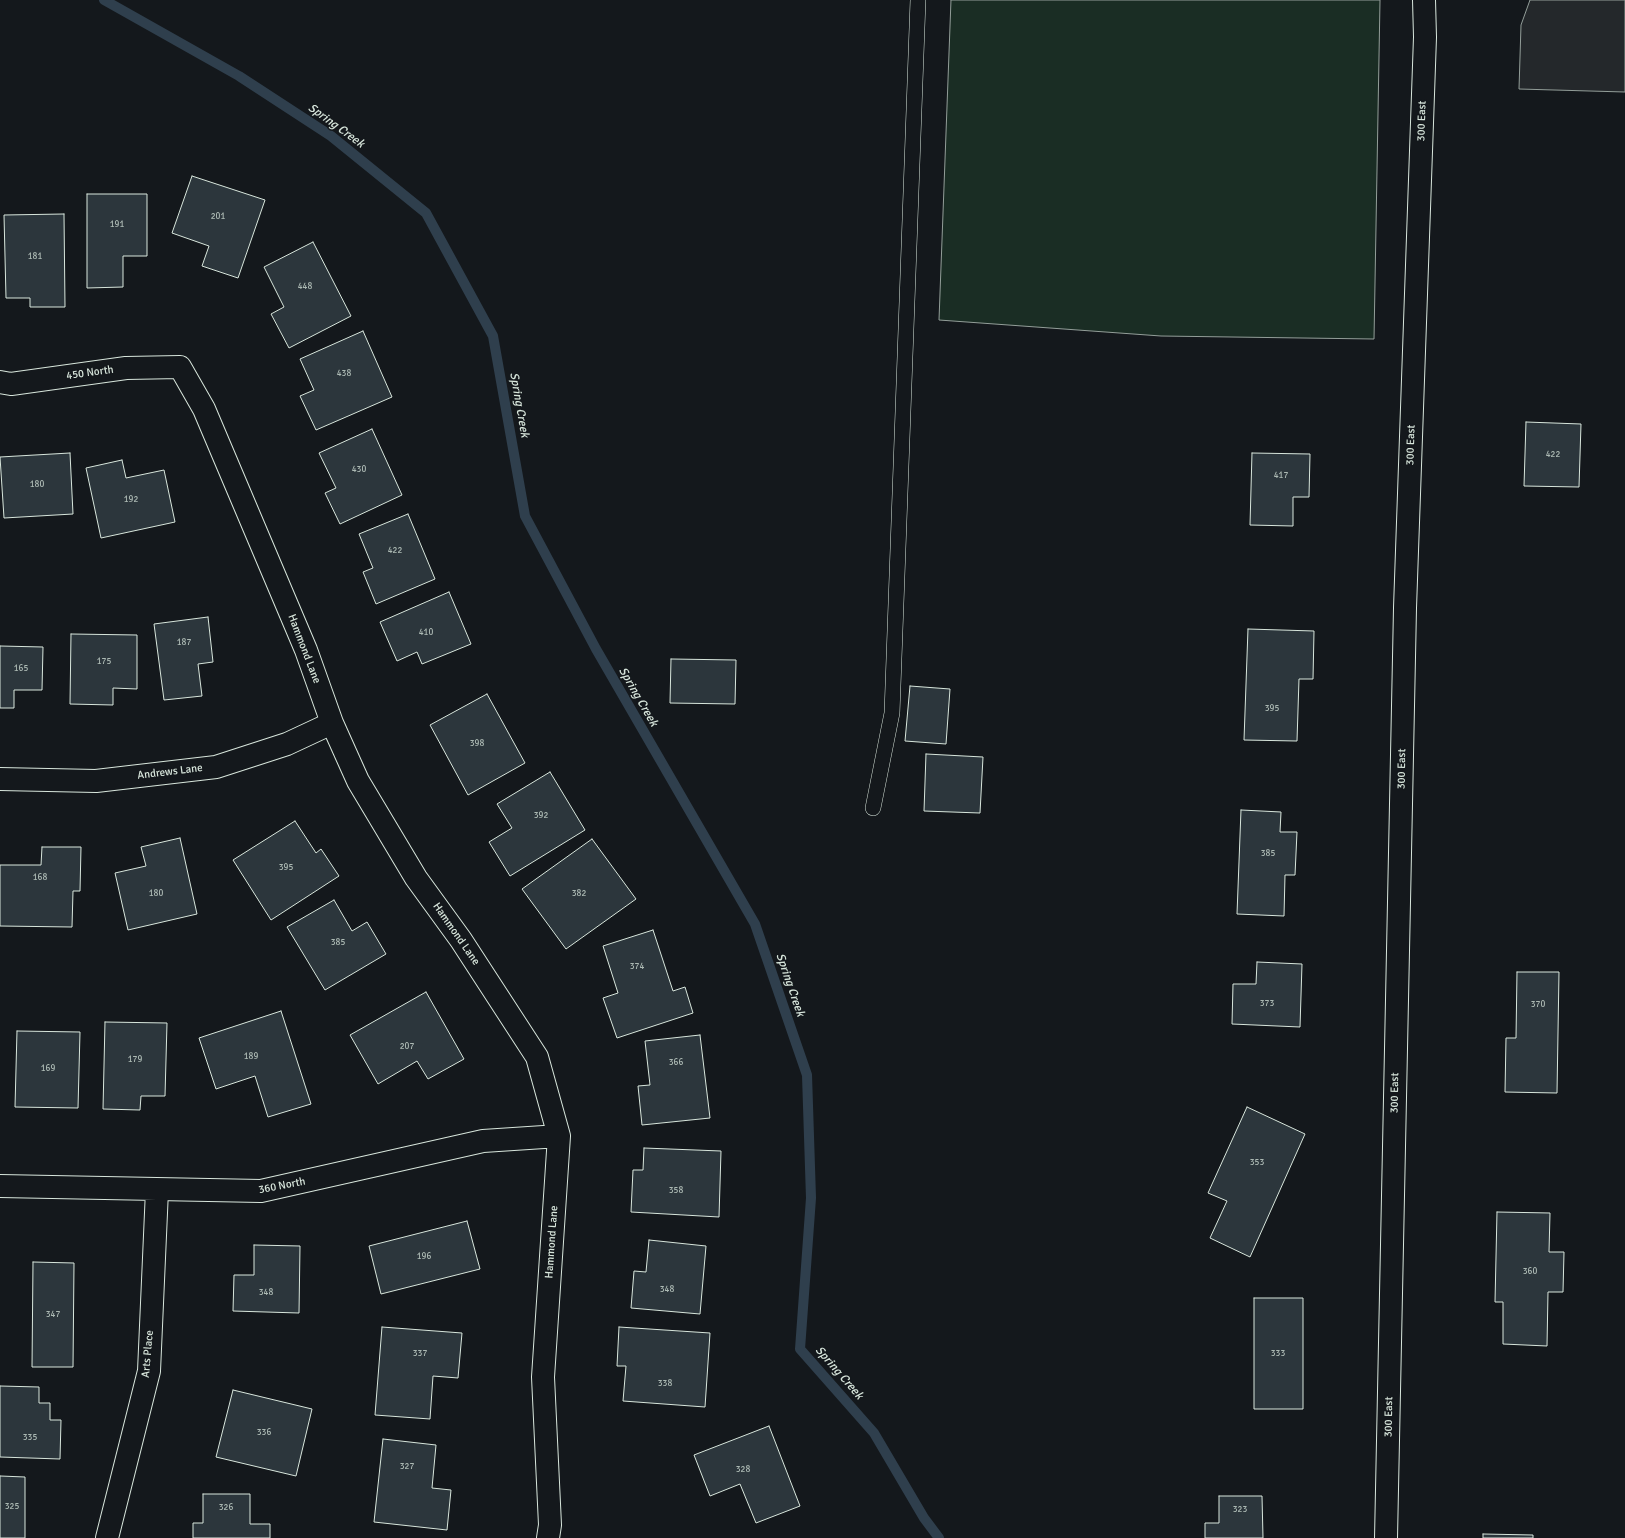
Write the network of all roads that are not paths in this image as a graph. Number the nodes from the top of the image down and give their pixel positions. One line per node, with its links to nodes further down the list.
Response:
1 (918, 0): 7 (lane)
2 (1424, 0): 13 (street, 300 East)
3 (180, 366): 4 (street, 450 North); 5 (street, Hammond Lane)
4 (0, 382)
5 (332, 723): 6 (street, Andrews Lane); 8 (street, Hammond Lane)
6 (0, 779)
7 (873, 808)
8 (559, 1136): 10 (street, 360 North); 12 (street, Hammond Lane)
9 (0, 1186): 10 (street, 360 North)
10 (157, 1190): 11 (street, Arts Place)
11 (106, 1538)
12 (548, 1538)
13 (1386, 1538)

